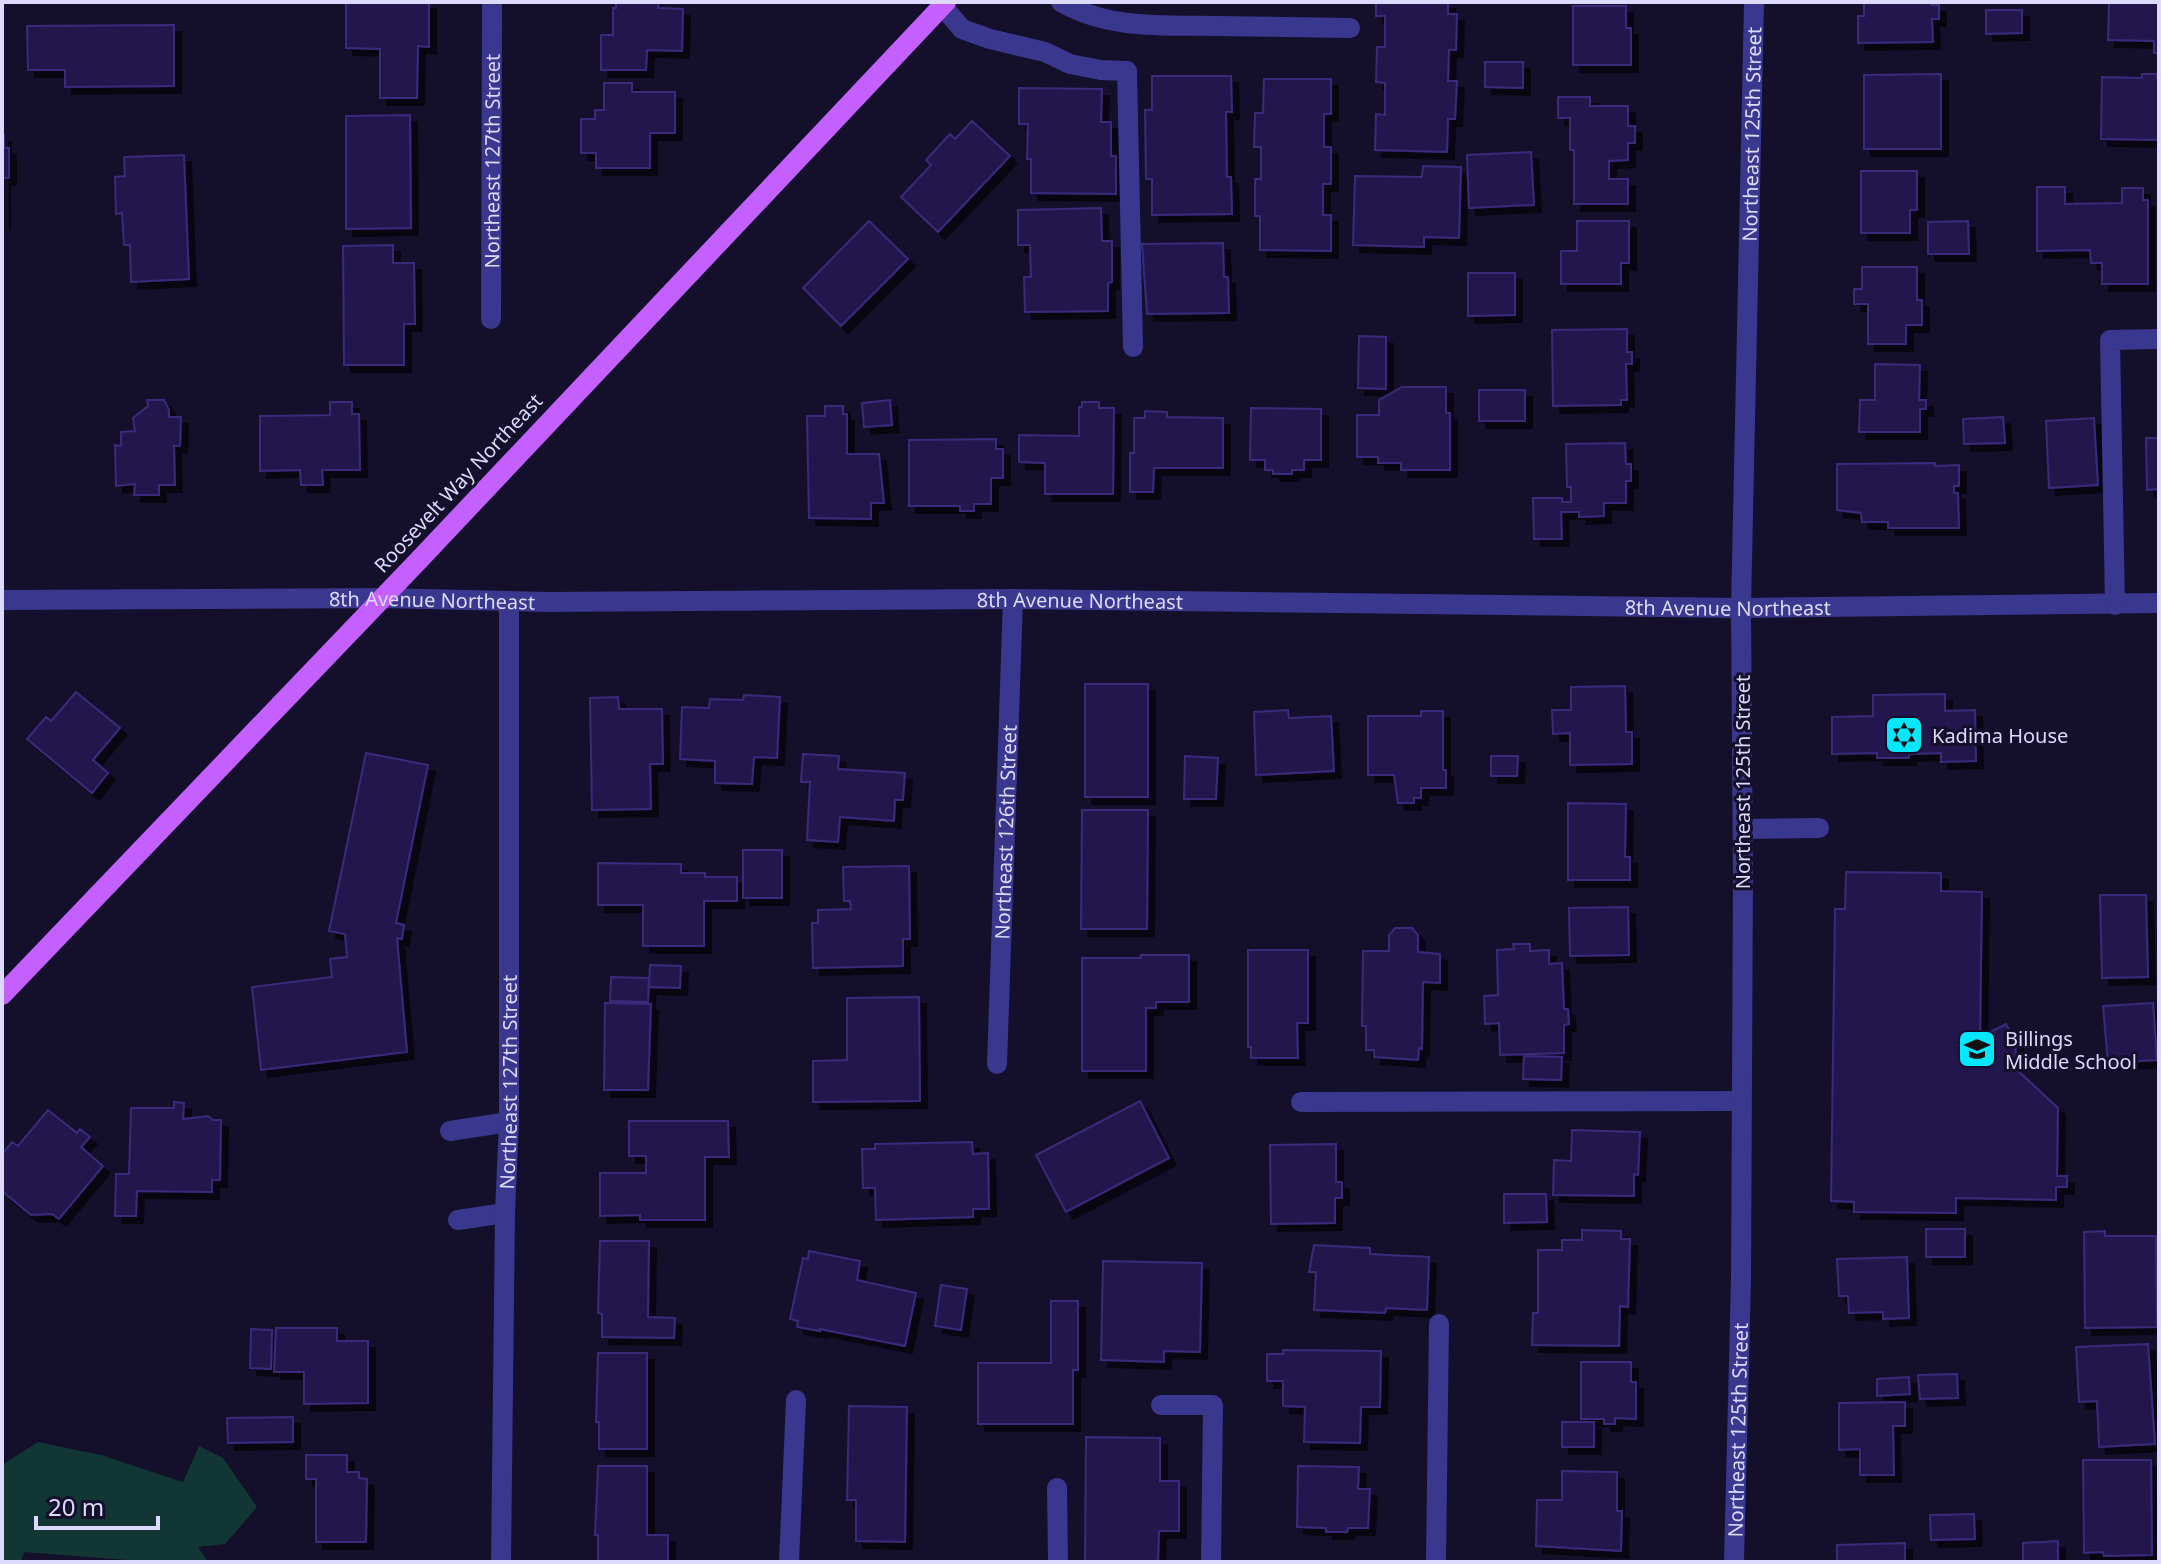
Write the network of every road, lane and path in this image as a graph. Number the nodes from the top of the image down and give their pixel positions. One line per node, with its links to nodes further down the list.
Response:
1 (492, 2): 6 (street, Northeast 127th Street)
2 (1061, 2): 5 (street)
3 (1754, 2): 15 (street, Northeast 125th Street)
4 (942, 3): 8 (street); 9 (main road, Roosevelt Way Northeast)
5 (1350, 28)
6 (491, 319)
7 (2159, 339): 14 (street)
8 (1133, 347)
9 (383, 598): 11 (street, 8th Avenue Northeast); 12 (street, 8th Avenue Northeast); 18 (main road, Roosevelt Way Northeast)
10 (1013, 599): 12 (street, 8th Avenue Northeast); 15 (street, 8th Avenue Northeast); 19 (street, Northeast 126th Street)
11 (2, 600)
12 (509, 602): 22 (street, Northeast 127th Street)
13 (2159, 603): 14 (street, 8th Avenue Northeast)
14 (2115, 605): 15 (street, 8th Avenue Northeast)
15 (1741, 608): 17 (street, Northeast 125th Street)
16 (1819, 828): 17 (street)
17 (1743, 829): 20 (street, Northeast 125th Street)
18 (2, 995)
19 (997, 1064)
20 (1741, 1101): 21 (street); 35 (street, Northeast 125th Street)
21 (1301, 1102)
22 (509, 1122): 23 (street); 24 (street, Northeast 127th Street)
23 (450, 1131)
24 (505, 1213): 25 (street); 30 (street, Northeast 127th Street)
25 (458, 1220)
26 (1439, 1324): 34 (street)
27 (796, 1400): 31 (street)
28 (1161, 1405): 33 (street)
29 (1057, 1488): 32 (street)
30 (501, 1562)
31 (789, 1562)
32 (1058, 1562)
33 (1211, 1562)
34 (1436, 1562)
35 (1734, 1562)

